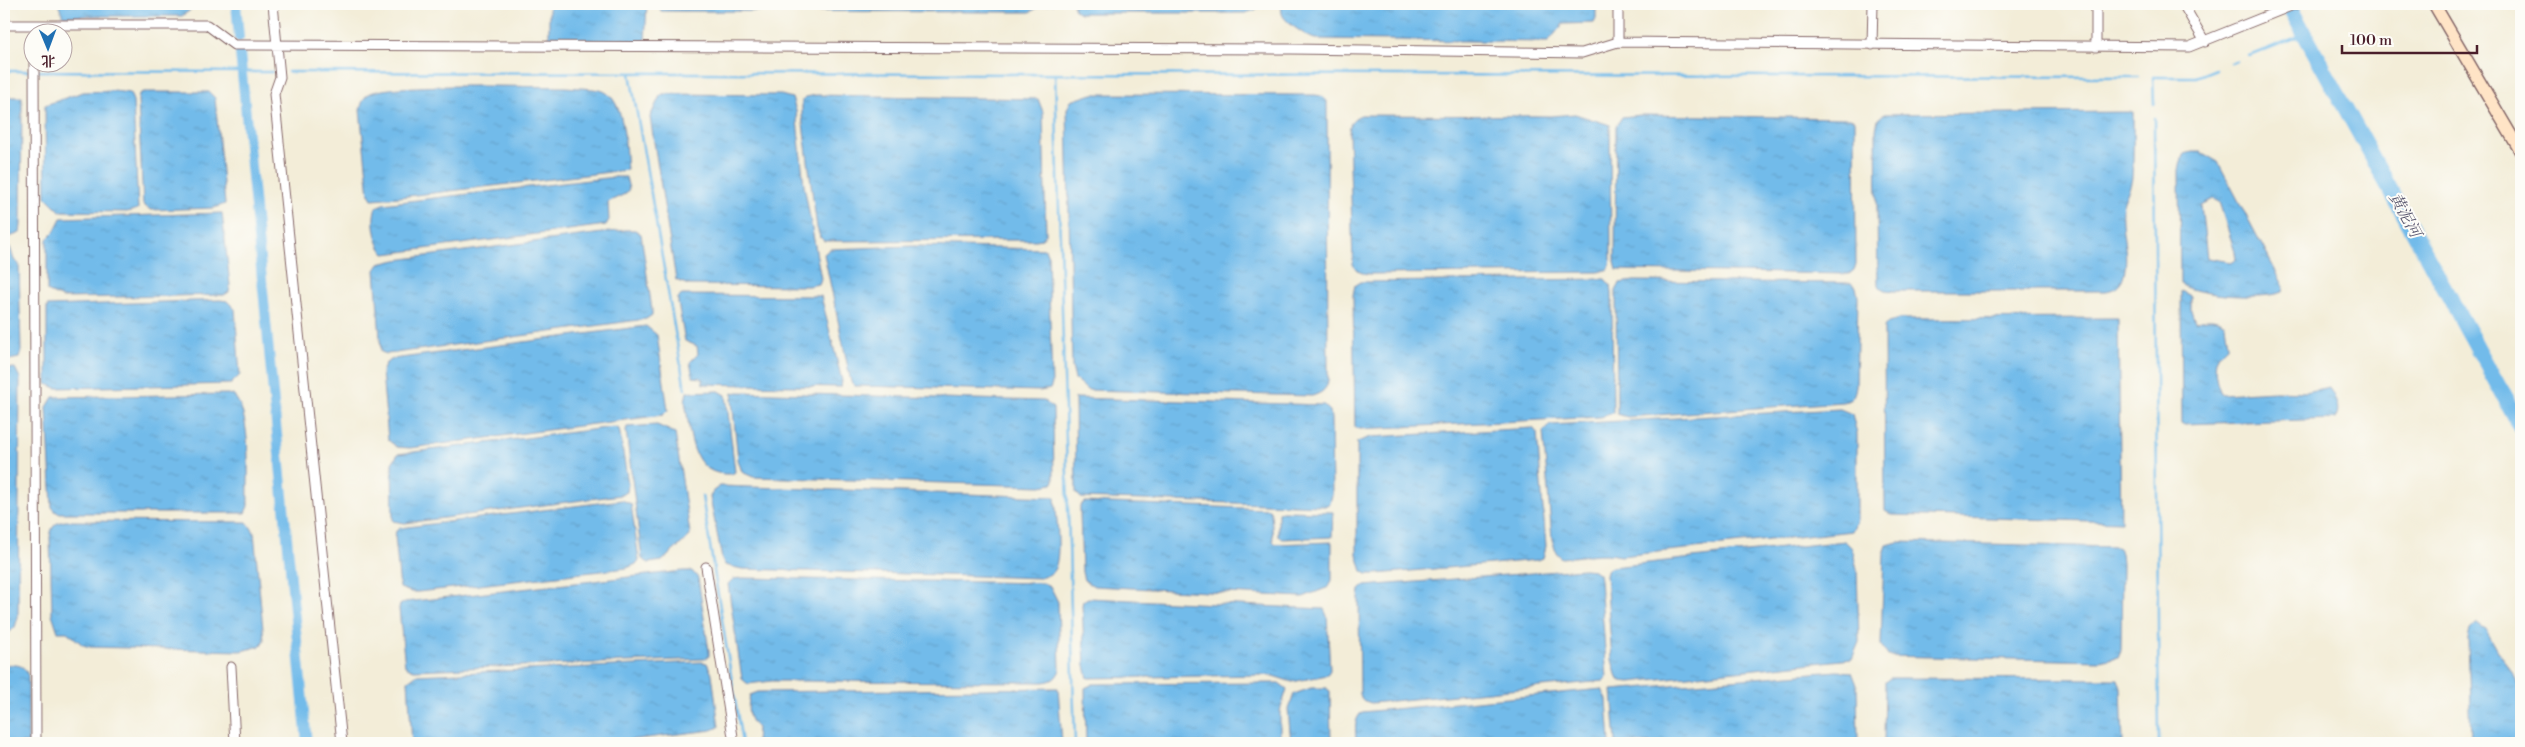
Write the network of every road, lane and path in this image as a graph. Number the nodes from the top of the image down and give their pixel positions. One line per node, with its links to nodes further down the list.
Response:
1 (273, 4): 13 (street)
2 (1618, 4): 11 (street)
3 (1873, 4): 14 (street)
4 (2096, 4): 15 (street)
5 (2183, 4): 12 (street)
6 (2296, 4): 12 (street)
7 (2434, 4): 17 (main road)
8 (4, 25): 9 (street)
9 (22, 27)
10 (72, 28): 13 (street)
11 (1618, 42): 13 (street); 14 (street)
12 (2205, 42): 15 (street)
13 (277, 45): 22 (street)
14 (1872, 45): 15 (street)
15 (2096, 47)
16 (34, 72): 20 (street)
17 (2521, 152)
18 (706, 567): 23 (street)
19 (231, 667): 21 (street)
20 (36, 743)
21 (235, 743)
22 (342, 743)
23 (734, 743)

